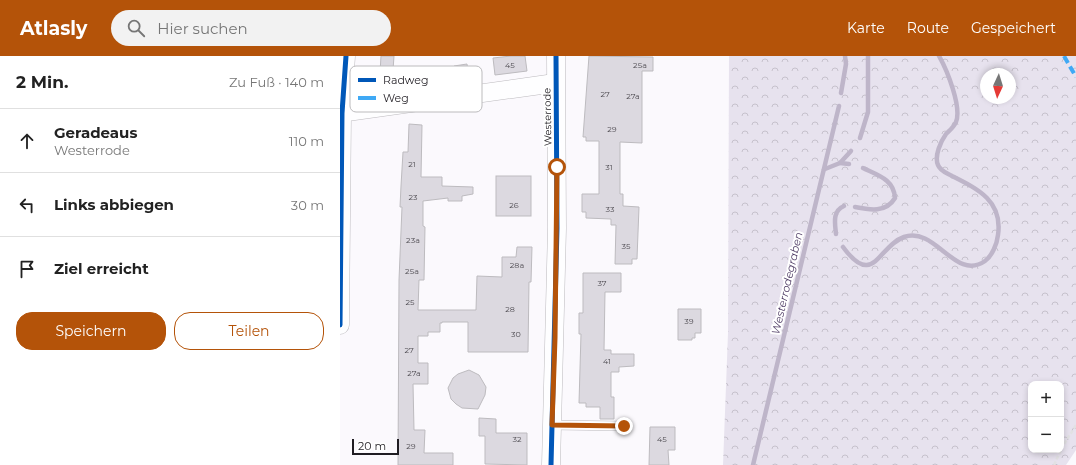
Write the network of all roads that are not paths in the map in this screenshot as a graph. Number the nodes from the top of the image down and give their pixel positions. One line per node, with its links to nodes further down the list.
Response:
1 (346, 56): 5 (street)
2 (556, 56): 3 (street, Westerrode)
3 (555, 83): 4 (street); 7 (street, Westerrode)
4 (482, 93)
5 (341, 113): 6 (street)
6 (340, 325)
7 (552, 425): 8 (lane); 9 (street, Westerrode)
8 (624, 426)
9 (551, 465)

